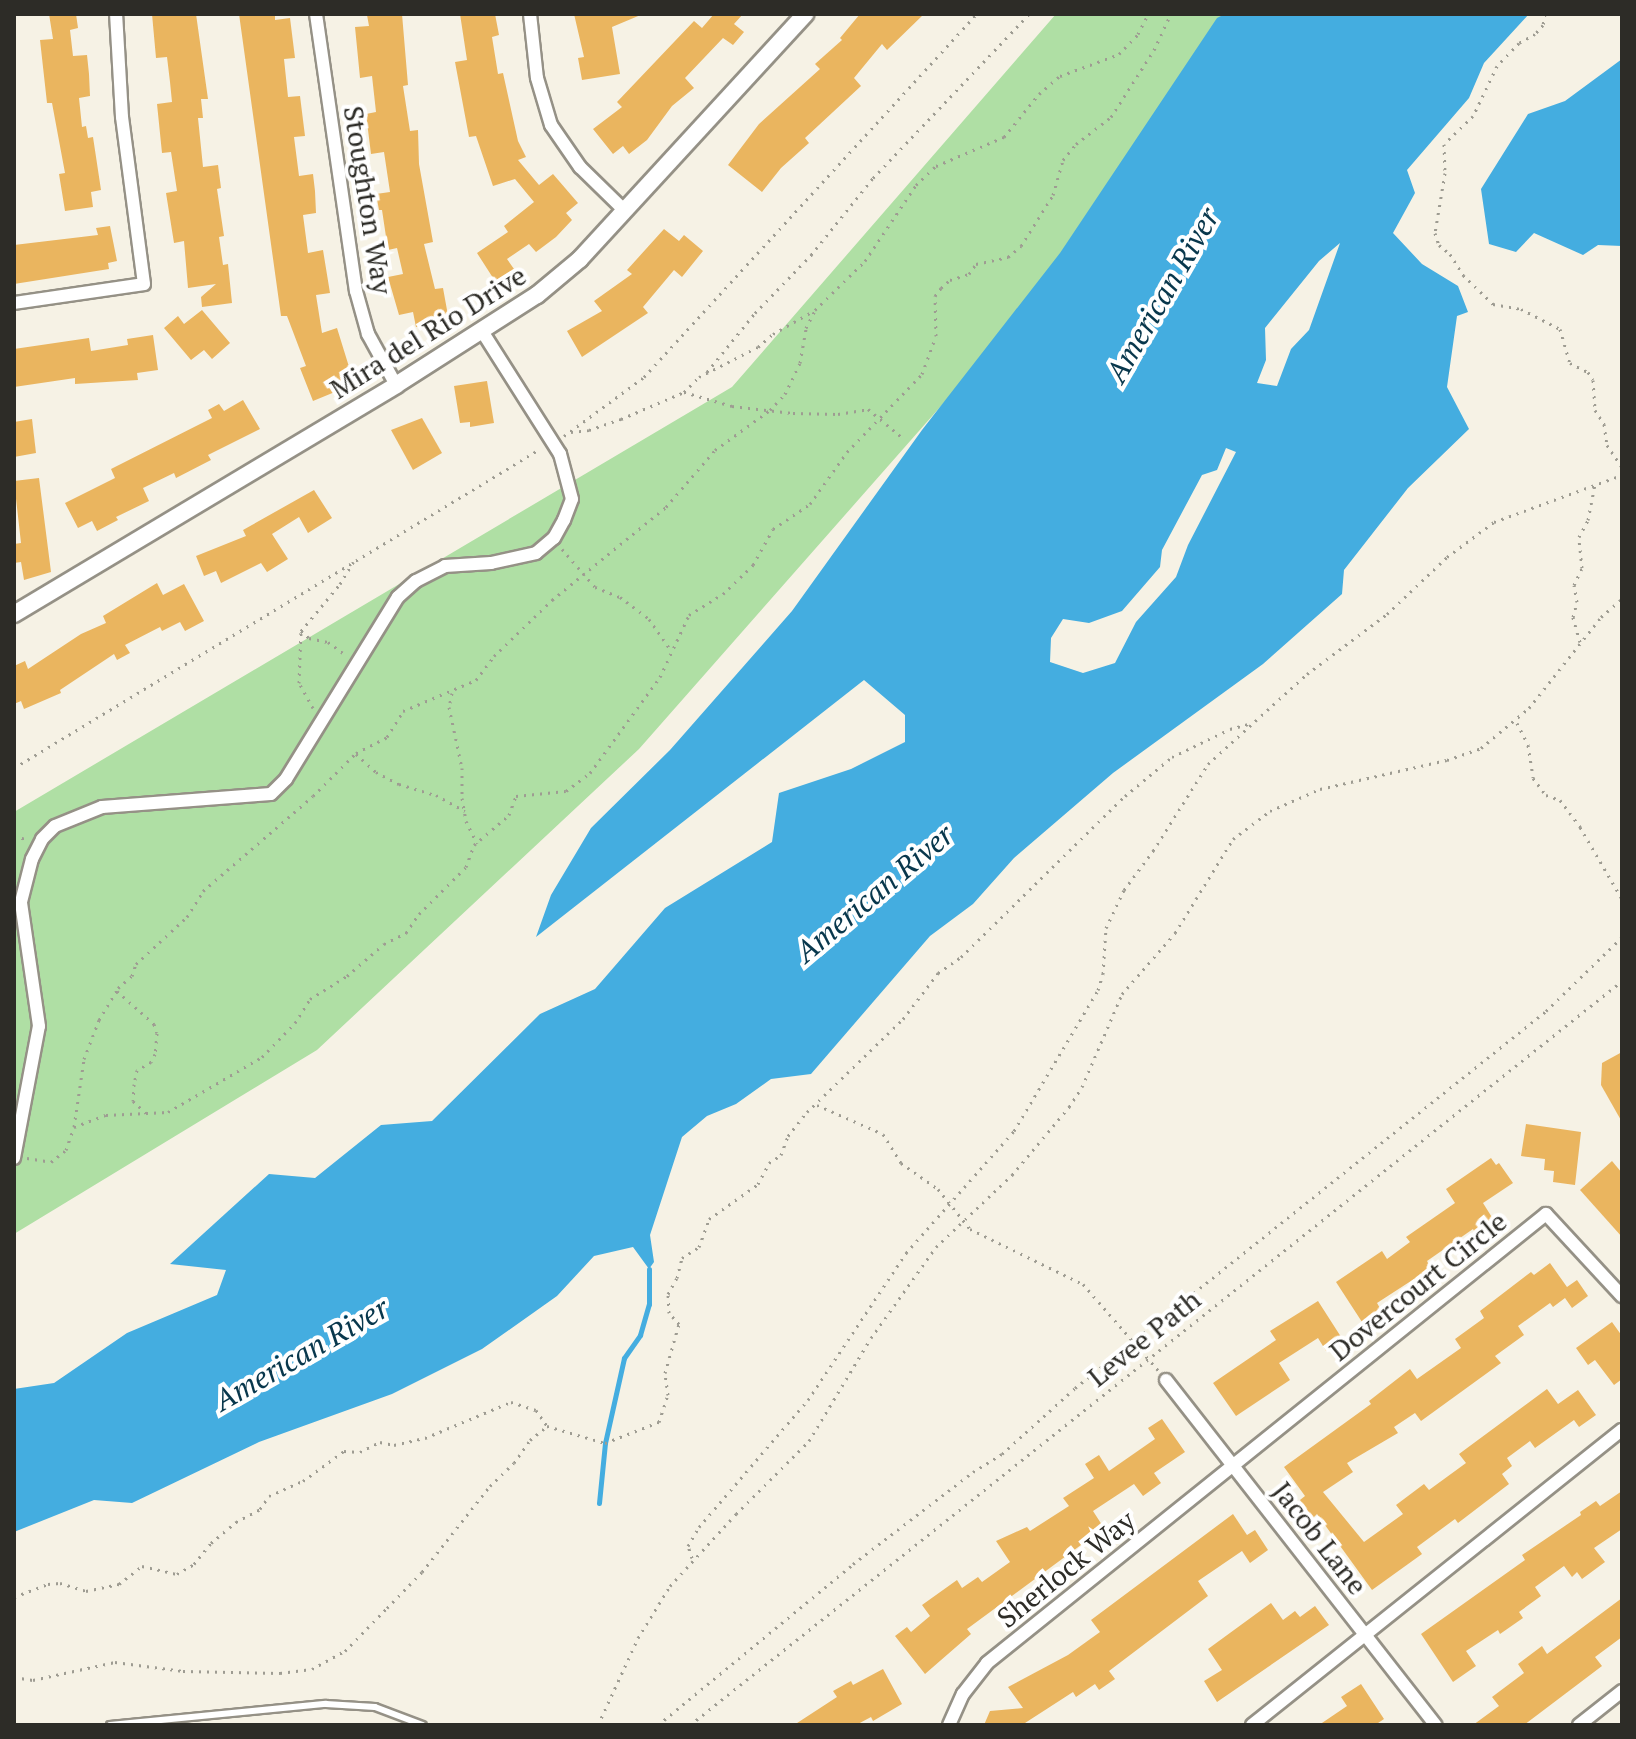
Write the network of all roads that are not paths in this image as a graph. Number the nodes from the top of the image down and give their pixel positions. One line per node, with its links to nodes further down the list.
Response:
1 (116, 14): 6 (street)
2 (316, 14): 8 (street, Stoughton Way)
3 (530, 14): 5 (street)
4 (805, 14): 5 (street, Mira del Rio Drive)
5 (625, 211): 7 (street, Mira del Rio Drive)
6 (14, 303)
7 (482, 331): 8 (street, Mira del Rio Drive); 10 (street)
8 (396, 385): 9 (street, Mira del Rio Drive)
9 (14, 614)
10 (14, 1157)
11 (1622, 1296): 14 (street, Dovercourt Circle)
12 (1166, 1380): 14 (street, Jacob Lane)
13 (1622, 1430): 15 (street)
14 (1233, 1465): 15 (street, Jacob Lane); 21 (street, Sherlock Way)
15 (1366, 1634): 22 (street); 23 (street, Jacob Lane)
16 (1622, 1691): 24 (street)
17 (224, 1715): 18 (lane); 19 (lane); 20 (lane)
18 (110, 1725)
19 (223, 1725)
20 (423, 1725)
21 (949, 1725)
22 (1252, 1725)
23 (1436, 1725)
24 (1579, 1725)

